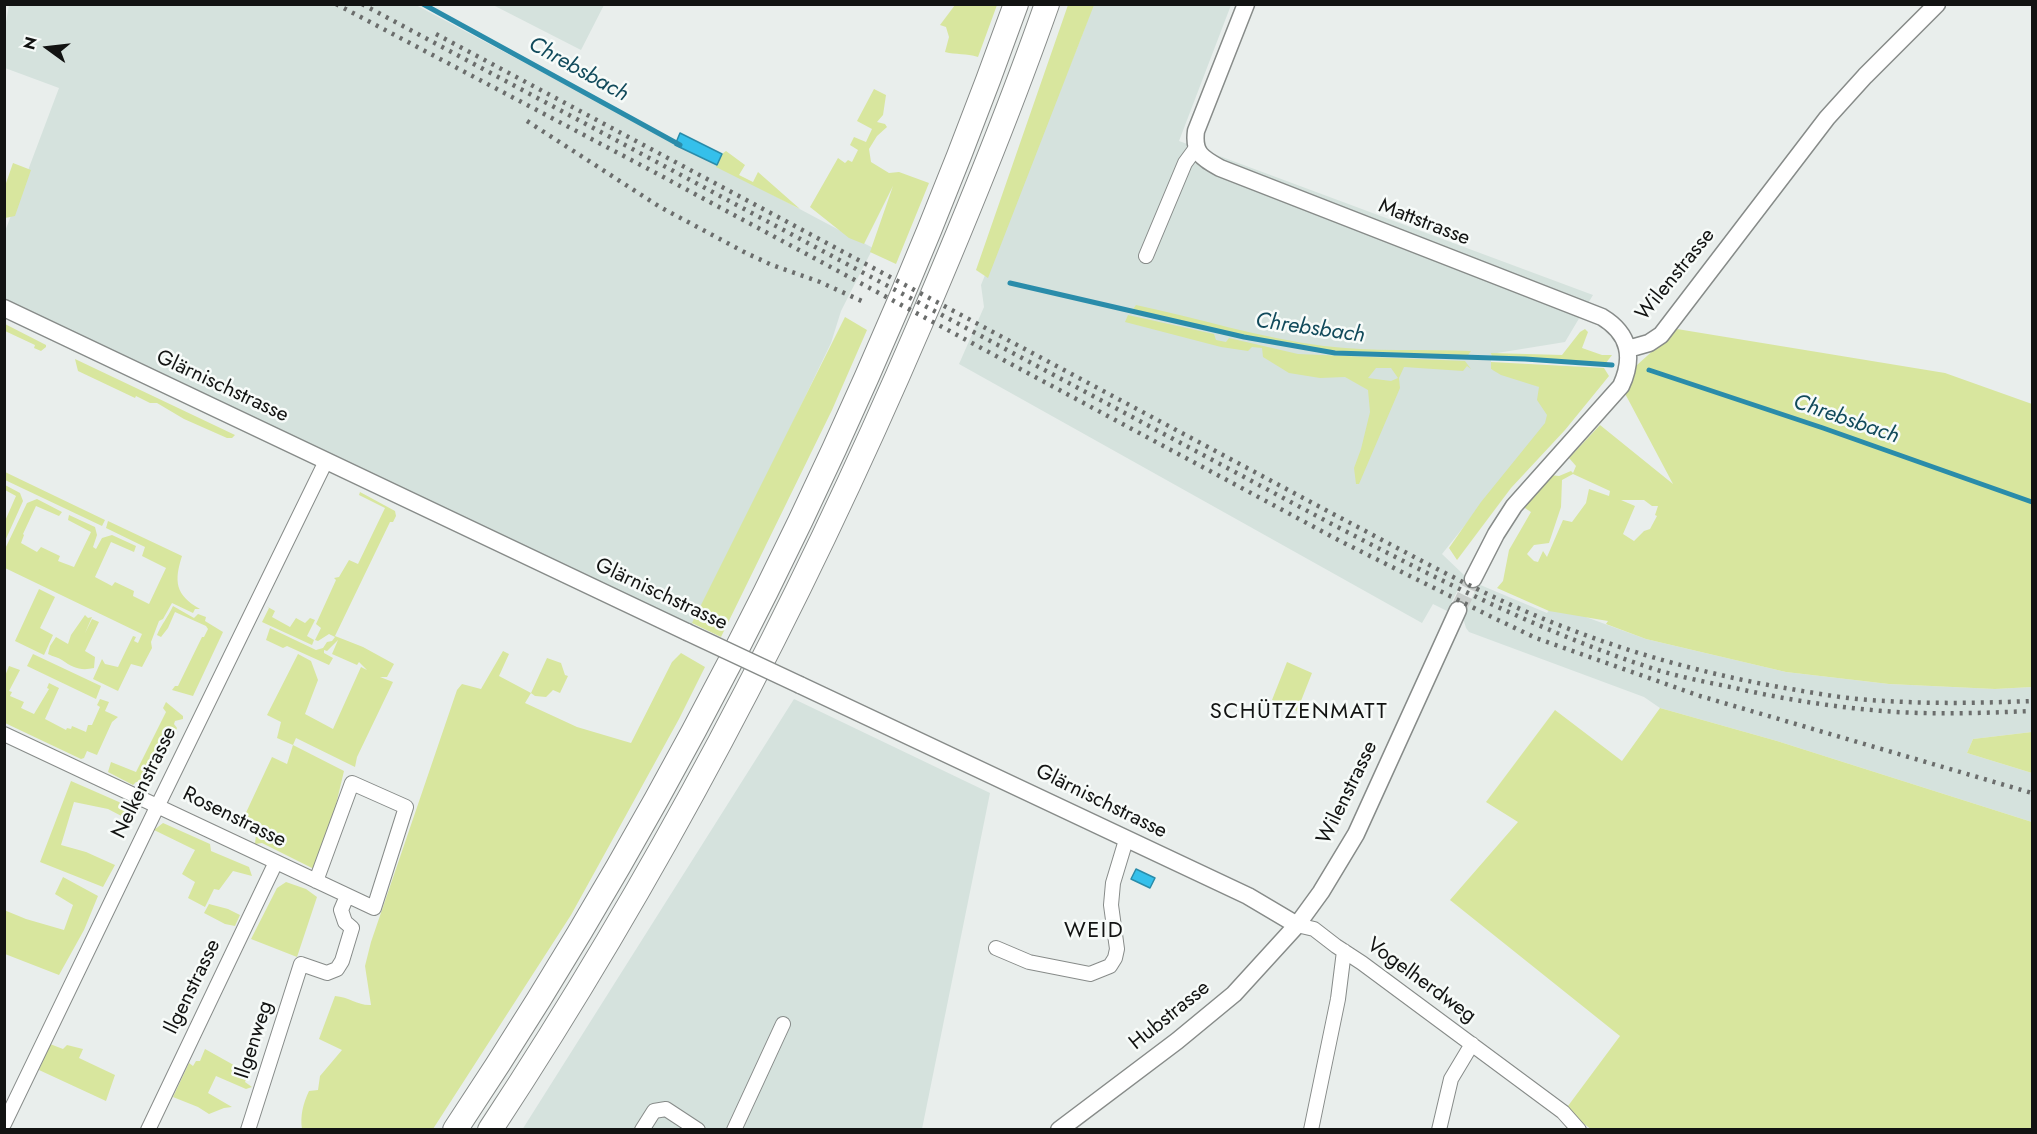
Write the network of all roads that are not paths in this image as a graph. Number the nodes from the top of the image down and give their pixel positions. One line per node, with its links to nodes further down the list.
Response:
1 (1016, 4): 26 (highway)
2 (1047, 4): 27 (highway)
3 (1246, 4): 5 (street)
4 (1937, 4): 8 (street, Wilenstrasse)
5 (1196, 148): 6 (street); 8 (street, Mattstrasse)
6 (1146, 256)
7 (4, 308): 9 (street, Glärnischstrasse)
8 (1628, 349): 10 (street)
9 (326, 461): 13 (street, Nelkenstrasse); 14 (street, Glärnischstrasse, bridge)
10 (1473, 579)
11 (1458, 610): 18 (street, Wilenstrasse)
12 (4, 734): 13 (street, Rosenstrasse)
13 (158, 805): 15 (street, Rosenstrasse); 23 (street, Nelkenstrasse)
14 (1126, 840): 18 (street, Glärnischstrasse); 19 (street)
15 (276, 862): 16 (street, Rosenstrasse); 24 (street, Ilgenstrasse)
16 (316, 881): 17 (street, Rosenstrasse); 17 (street, Rosenstrasse)
17 (347, 896): 25 (street, Ilgenweg)
18 (1297, 925): 20 (street, Vogelherdweg); 31 (street, Hubstrasse)
19 (996, 948)
20 (1344, 951): 22 (street, Vogelherdweg); 32 (street)
21 (783, 1024): 30 (street)
22 (1472, 1044): 33 (street); 34 (street, Vogelherdweg)
23 (4, 1124)
24 (148, 1130)
25 (248, 1130)
26 (455, 1130)
27 (490, 1130)
28 (642, 1130): 29 (street)
29 (698, 1130)
30 (734, 1130)
31 (1059, 1130)
32 (1311, 1130)
33 (1439, 1130)
34 (1580, 1130)

